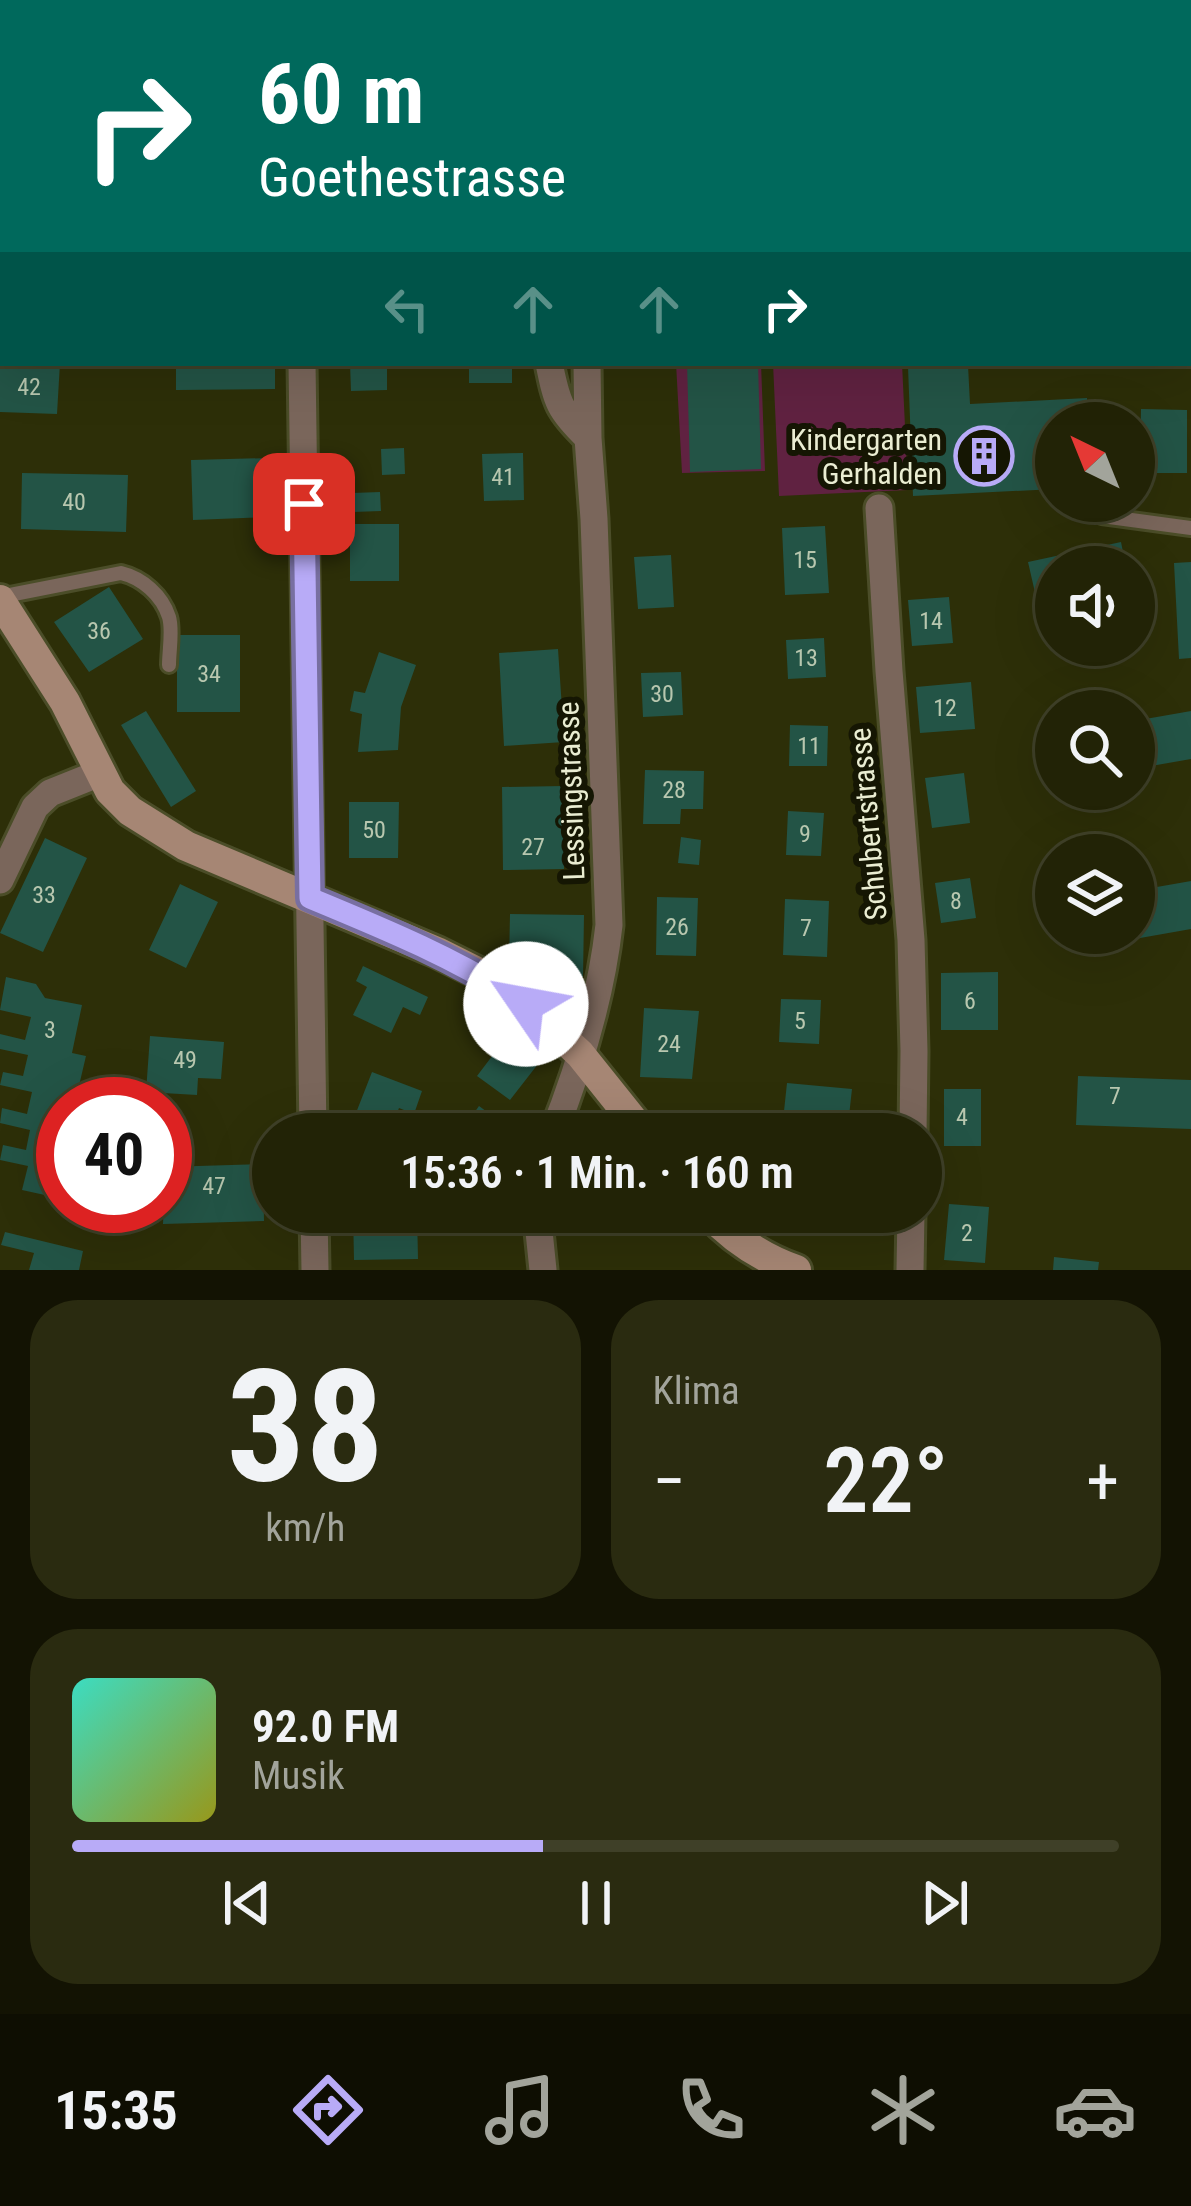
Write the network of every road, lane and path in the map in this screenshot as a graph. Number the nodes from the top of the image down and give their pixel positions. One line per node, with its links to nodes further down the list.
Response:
1 (302, 366): 12 (street)
2 (550, 366): 4 (street)
3 (587, 366): 4 (street, Lessingstrasse)
4 (588, 438): 13 (street, Lessingstrasse)
5 (879, 508): 17 (street, Schubertstrasse)
6 (1146, 522): 7 (lane)
7 (1191, 528)
8 (0, 599): 9 (lane); 10 (street)
9 (169, 665)
10 (100, 772): 11 (street); 12 (street)
11 (0, 880)
12 (310, 898): 13 (street); 14 (street)
13 (580, 1054): 15 (street, Lessingstrasse); 16 (street)
14 (313, 1113)
15 (561, 1113)
16 (627, 1113)
17 (913, 1113)
18 (314, 1233): 22 (street)
19 (539, 1233): 23 (street)
20 (729, 1233): 24 (street)
21 (911, 1233): 25 (street)
22 (315, 1270)
23 (543, 1270)
24 (796, 1270)
25 (910, 1270)

